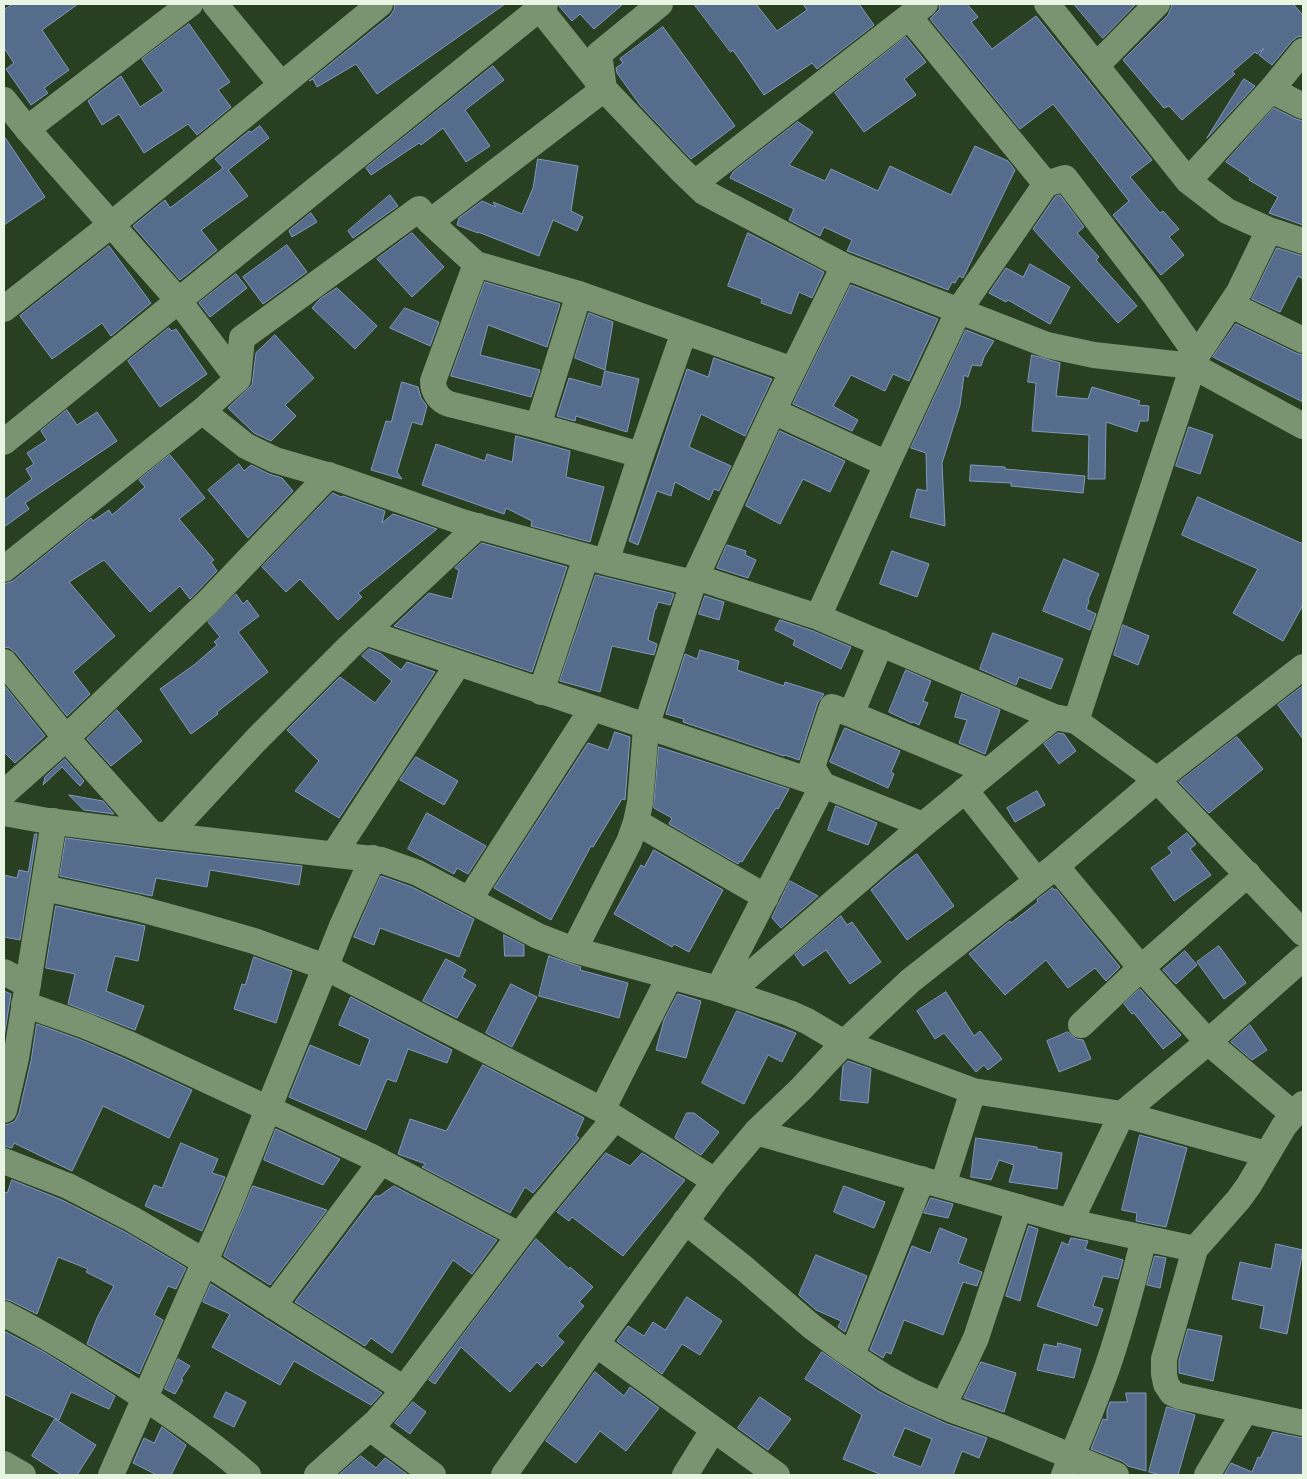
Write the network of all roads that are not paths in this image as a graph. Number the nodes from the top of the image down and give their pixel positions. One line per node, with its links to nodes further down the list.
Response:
1 (190, 4): 16 (street)
2 (215, 4): 11 (street)
3 (380, 4): 11 (street)
4 (660, 4): 12 (street)
5 (1047, 4): 10 (street)
6 (1157, 4): 10 (street)
7 (540, 5): 12 (street); 27 (street)
8 (917, 11): 18 (street); 19 (street)
9 (1303, 51): 13 (street)
10 (1097, 65): 17 (street)
11 (282, 84): 21 (street)
12 (604, 89): 18 (street); 20 (street)
13 (1272, 90): 15 (street); 17 (street)
14 (4, 100): 16 (street)
15 (1303, 106)
16 (27, 129): 21 (street)
17 (1188, 181): 22 (street)
18 (695, 183): 25 (street)
19 (1046, 184): 30 (street); 33 (street)
20 (430, 222): 24 (street); 35 (street)
21 (112, 224): 27 (street); 28 (street)
22 (1269, 230): 23 (street); 29 (street)
23 (1303, 241)
24 (476, 264): 26 (street); 38 (street)
25 (844, 266): 30 (street); 34 (street)
26 (579, 294): 31 (street); 38 (street)
27 (178, 300): 35 (street); 40 (street)
28 (5, 305)
29 (1231, 305): 32 (street); 33 (street)
30 (959, 310): 33 (street); 42 (street)
31 (684, 332): 34 (street); 41 (street)
32 (1303, 340)
33 (1195, 361): 39 (street); 57 (street)
34 (793, 370): 37 (street)
35 (238, 378): 36 (street)
36 (202, 411): 43 (street); 46 (street)
37 (773, 411): 42 (street); 47 (street)
38 (538, 426): 41 (street)
39 (1303, 426)
40 (4, 442)
41 (641, 455): 45 (street)
42 (887, 464): 48 (street)
43 (329, 475): 44 (street); 59 (street)
44 (478, 526): 45 (street); 49 (street)
45 (596, 559): 47 (street); 54 (street)
46 (4, 569)
47 (694, 580): 48 (street); 58 (street)
48 (818, 618): 50 (street)
49 (365, 632): 52 (street); 69 (street)
50 (881, 643): 56 (street); 57 (street)
51 (4, 662): 59 (street)
52 (458, 664): 54 (street); 70 (street)
53 (1303, 667): 61 (street)
54 (541, 692): 55 (street)
55 (592, 709): 58 (street); 76 (street)
56 (851, 714): 60 (street); 62 (street)
57 (1065, 719): 60 (street); 61 (street)
58 (646, 727): 62 (street); 67 (street)
59 (66, 738): 64 (street); 69 (street)
60 (987, 771): 63 (street)
61 (1157, 780): 72 (street); 73 (street)
62 (823, 784): 68 (street); 75 (street)
63 (965, 790): 68 (street); 72 (street)
64 (4, 793)
65 (4, 813): 66 (street)
66 (54, 821): 69 (street); 74 (street)
67 (636, 822): 75 (street); 78 (street)
68 (923, 825): 84 (street)
69 (160, 834): 70 (street)
70 (334, 854): 71 (street)
71 (373, 858): 76 (street); 80 (street)
72 (1047, 873): 81 (street); 88 (street)
73 (1248, 874): 77 (street); 81 (street)
74 (44, 888): 80 (street); 85 (street)
75 (766, 897): 84 (street)
76 (469, 900): 78 (street)
77 (1303, 933)
78 (574, 950): 83 (street)
79 (1303, 958): 87 (street)
80 (325, 967): 91 (street); 94 (street)
81 (1141, 968): 86 (street); 87 (street)
82 (4, 972): 85 (street)
83 (670, 976): 84 (street); 94 (street)
84 (724, 991): 88 (street)
85 (26, 994): 89 (street); 91 (street)
86 (1081, 1025)
87 (1208, 1042): 92 (street); 95 (street)
88 (844, 1043): 90 (street); 96 (street)
89 (7, 1082): 93 (street)
90 (973, 1091): 95 (street); 101 (street)
91 (268, 1109): 99 (street); 108 (street)
92 (1298, 1109): 97 (street)
93 (4, 1110)
94 (608, 1114): 100 (street); 105 (street)
95 (1122, 1114): 97 (street); 104 (street)
96 (756, 1132): 100 (street); 101 (street)
97 (1266, 1154): 107 (street)
98 (4, 1161): 108 (street)
99 (381, 1162): 105 (street); 109 (street)
100 (715, 1181): 103 (street)
101 (932, 1182): 102 (street); 112 (street)
102 (1019, 1207): 104 (street); 115 (street)
103 (685, 1221): 111 (street); 112 (street)
104 (1070, 1222): 106 (street)
105 (520, 1235): 113 (street)
106 (1144, 1238): 107 (street); 121 (street)
107 (1195, 1249): 116 (street)
108 (205, 1262): 109 (street); 114 (street)
109 (273, 1306): 113 (street)
110 (4, 1314): 114 (street)
111 (596, 1344): 119 (street); 127 (street)
112 (852, 1356): 115 (street)
113 (404, 1389): 118 (street)
114 (144, 1398): 123 (street); 124 (street)
115 (943, 1406): 121 (street)
116 (1245, 1411): 117 (street); 131 (street)
117 (1303, 1423)
118 (370, 1428): 125 (street); 126 (street)
119 (713, 1430): 128 (street); 129 (street)
120 (4, 1464): 122 (street)
121 (1068, 1466): 130 (street)
122 (22, 1475)
123 (111, 1475)
124 (248, 1475)
125 (317, 1475)
126 (433, 1475)
127 (504, 1475)
128 (685, 1475)
129 (776, 1475)
130 (1116, 1475)
131 (1207, 1475)

